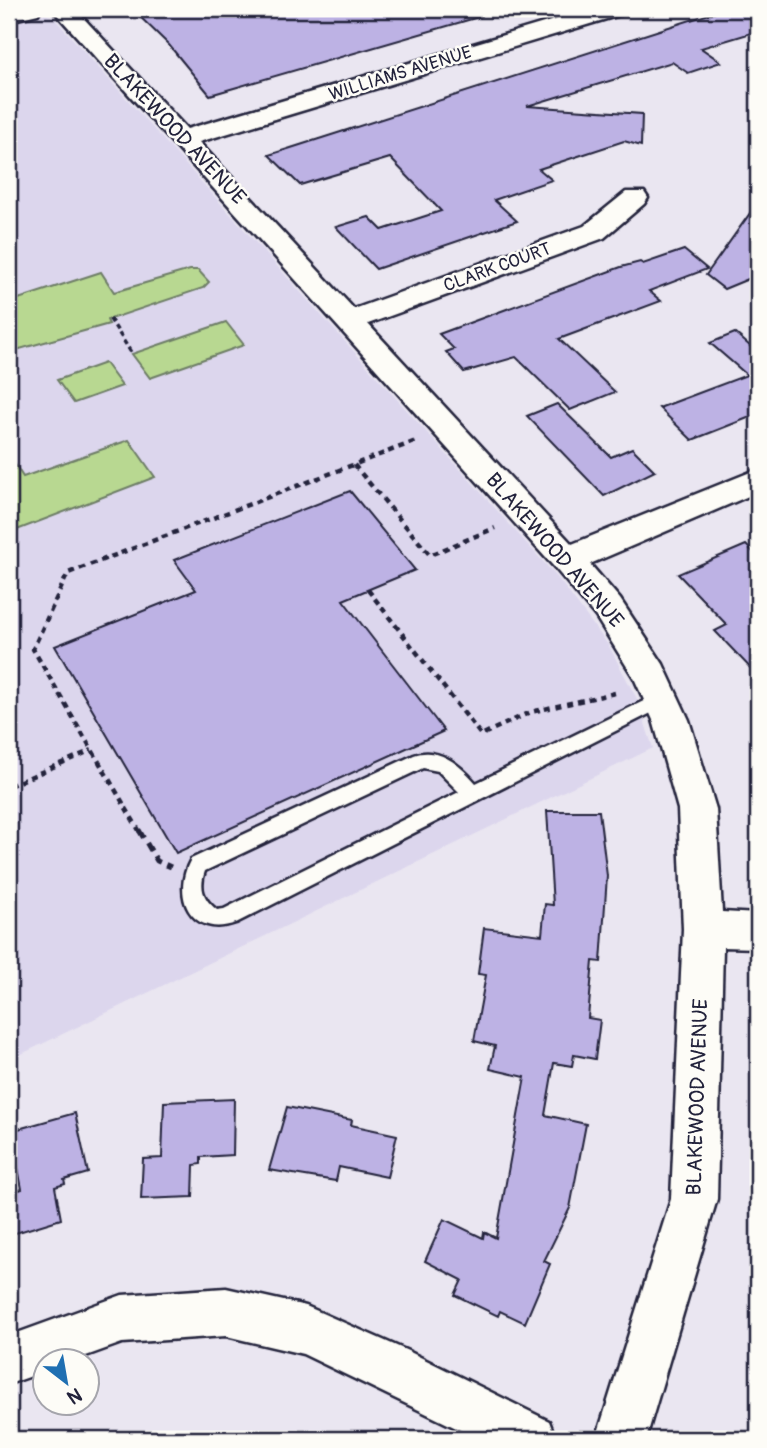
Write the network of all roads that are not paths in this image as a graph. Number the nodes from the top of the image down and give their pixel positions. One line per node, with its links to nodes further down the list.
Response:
1 (30, 9): 4 (street)
2 (63, 9): 5 (street, BLAKEWOOD AVENUE)
3 (615, 9): 5 (street, WILLIAMS AVENUE)
4 (9, 14)
5 (184, 138): 7 (street, BLAKEWOOD AVENUE)
6 (635, 198): 7 (street, CLARK COURT)
7 (350, 321): 9 (street, BLAKEWOOD AVENUE)
8 (758, 480): 9 (street)
9 (567, 560): 10 (street, BLAKEWOOD AVENUE)
10 (662, 699): 11 (lane); 12 (street, BLAKEWOOD AVENUE)
11 (473, 794): 11 (lane)
12 (703, 929): 13 (street); 16 (street, BLAKEWOOD AVENUE)
13 (758, 932)
14 (9, 1360): 15 (street)
15 (531, 1439)
16 (621, 1439)

